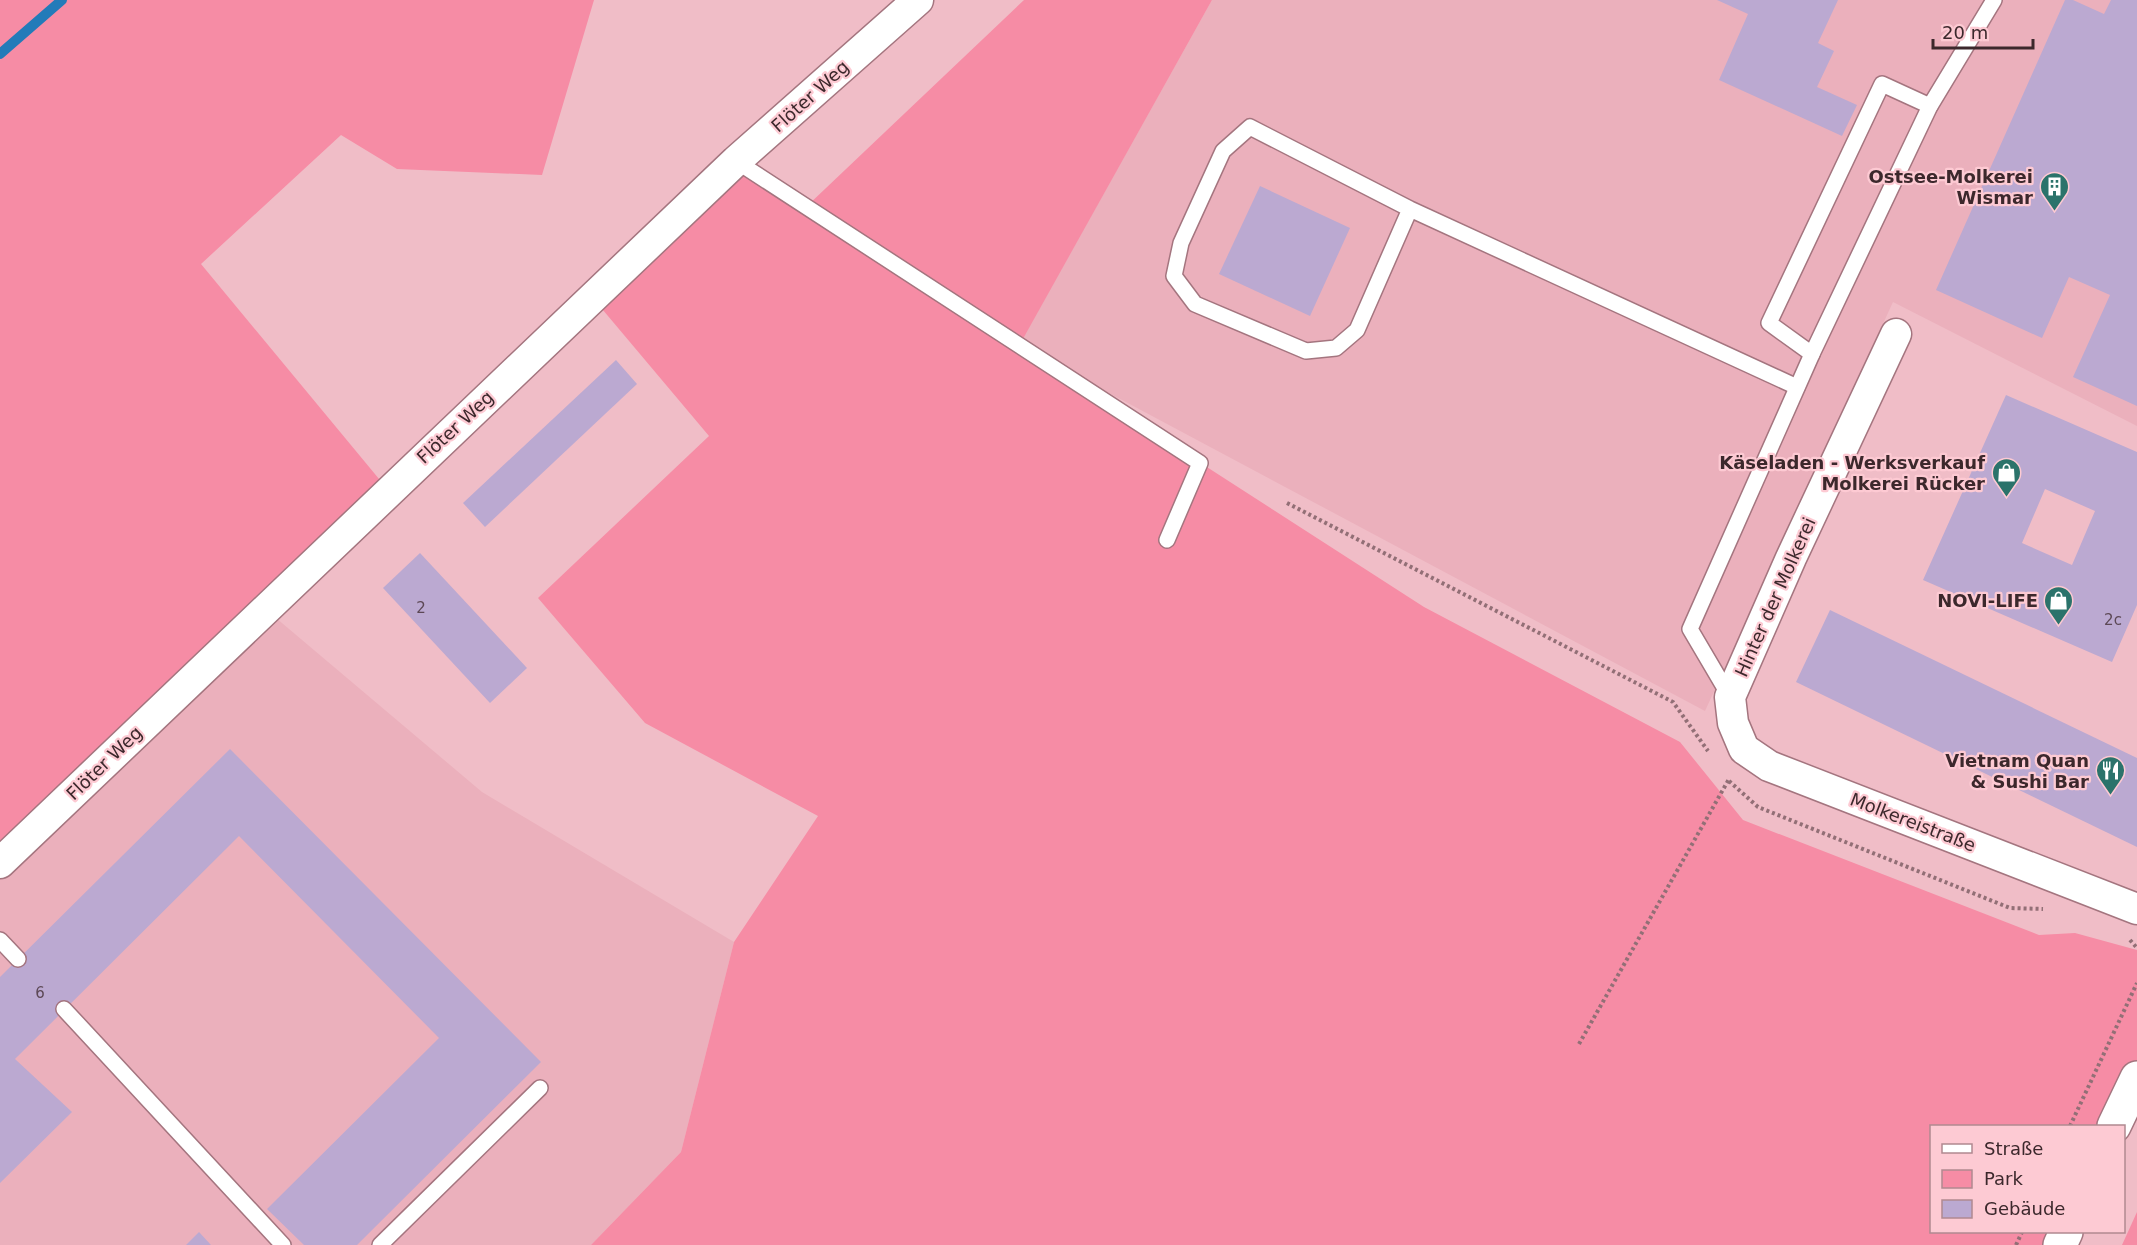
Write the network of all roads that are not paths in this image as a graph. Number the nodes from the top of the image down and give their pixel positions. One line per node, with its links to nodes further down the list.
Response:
1 (918, 0): 4 (street, Flöter Weg)
2 (1994, 0): 3 (lane)
3 (1930, 106): 7 (lane); 7 (lane)
4 (736, 161): 9 (lane); 11 (street, Flöter Weg)
5 (1410, 209): 5 (lane); 8 (lane)
6 (1896, 334): 10 (street, Hinter der Molkerei)
7 (1812, 354): 8 (lane)
8 (1797, 387): 10 (lane)
9 (1167, 540)
10 (1730, 697): 12 (street, Molkereistraße)
11 (0, 863)
12 (2137, 909)
13 (0, 940): 14 (lane)
14 (18, 959)
15 (64, 1010): 19 (lane)
16 (2137, 1077): 18 (street)
17 (540, 1088): 20 (lane)
18 (2114, 1125)
19 (283, 1245)
20 (380, 1245)

